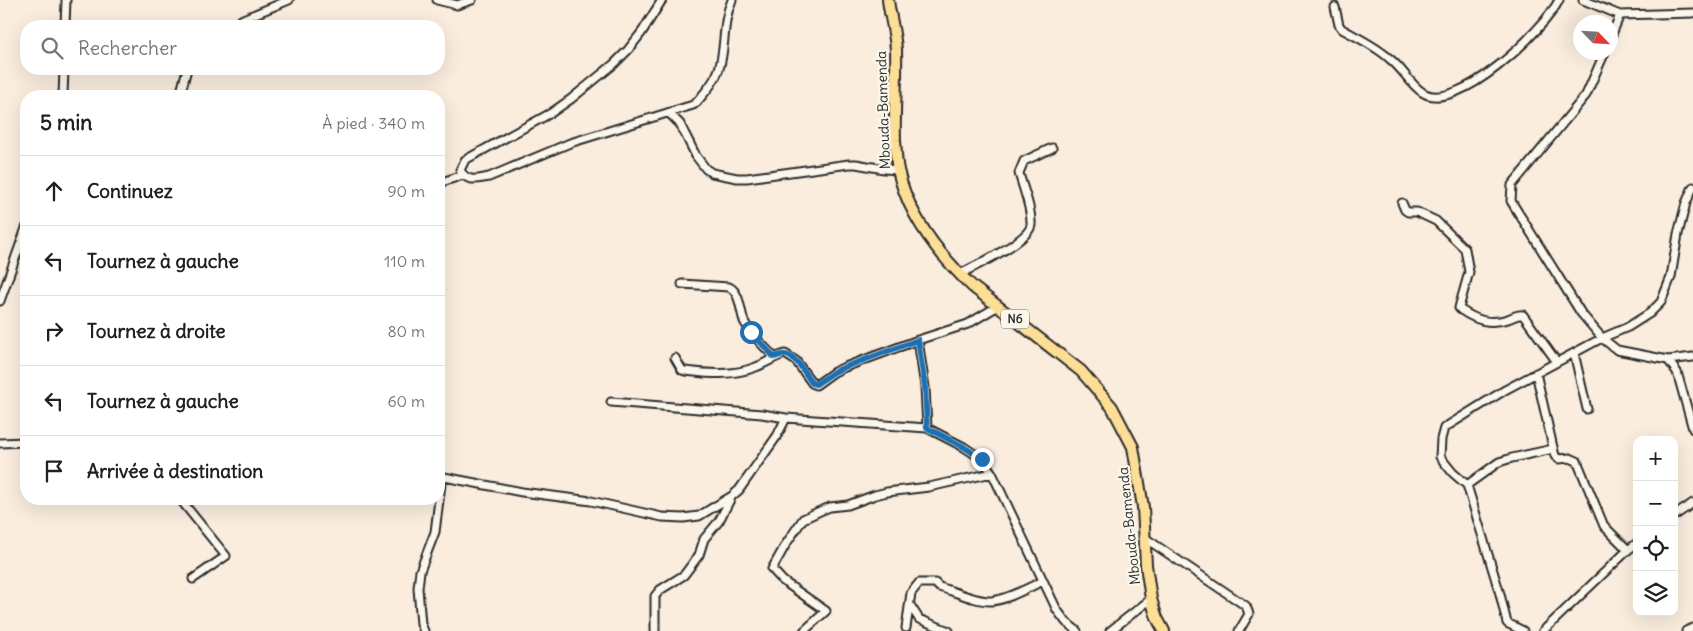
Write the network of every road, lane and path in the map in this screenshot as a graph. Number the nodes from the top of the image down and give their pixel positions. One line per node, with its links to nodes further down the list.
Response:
1 (66, 0): 13 (street)
2 (289, 0): 14 (street)
3 (438, 0): 4 (street)
4 (472, 0)
5 (662, 0): 24 (street)
6 (732, 0): 21 (street)
7 (888, 0): 23 (highway, Mbouda-Bamenda / N6)
8 (1559, 0): 10 (street)
9 (1583, 0): 12 (street)
10 (1335, 7)
11 (1693, 13): 12 (street)
12 (1620, 15): 15 (street)
13 (65, 20)
14 (242, 20)
15 (1618, 20)
16 (1601, 60): 33 (street)
17 (64, 75): 19 (street)
18 (185, 75): 20 (street)
19 (63, 90)
20 (182, 90)
21 (669, 113): 23 (street); 24 (street)
22 (1052, 148): 29 (street)
23 (898, 170): 29 (highway, Mbouda-Bamenda / N6)
24 (463, 175): 25 (street)
25 (445, 181)
26 (1693, 187): 33 (street)
27 (1402, 203): 40 (street)
28 (20, 245): 31 (street)
29 (960, 274): 32 (highway, Mbouda-Bamenda / N6)
30 (682, 284): 36 (street)
31 (0, 301)
32 (998, 306): 34 (street); 58 (highway, Mbouda-Bamenda / N6)
33 (1602, 338): 35 (street); 39 (street)
34 (918, 340): 36 (street); 45 (street)
35 (1574, 353): 40 (street); 43 (street)
36 (774, 357): 38 (street)
37 (1693, 357): 39 (street)
38 (675, 358)
39 (1668, 360): 46 (street)
40 (1557, 362): 41 (street)
41 (1536, 373): 49 (street); 52 (street)
42 (611, 402): 44 (street)
43 (1586, 409)
44 (786, 418): 45 (street); 53 (street)
45 (927, 428): 50 (street)
46 (1693, 429)
47 (20, 442): 48 (street)
48 (0, 444)
49 (1553, 449): 52 (street); 60 (street)
50 (992, 473): 62 (street); 65 (street)
51 (445, 477): 53 (street)
52 (1467, 485): 77 (street)
53 (732, 496): 70 (street)
54 (1693, 503): 57 (street)
55 (185, 505): 61 (street)
56 (437, 505): 69 (street)
57 (1678, 513)
58 (1145, 538): 63 (highway, Mbouda-Bamenda / N6); 76 (street)
59 (1633, 546): 60 (street)
60 (1628, 550): 78 (street)
61 (193, 579)
62 (1043, 581): 64 (street); 74 (street)
63 (1151, 599): 68 (highway, Mbouda-Bamenda / N6); 75 (street)
64 (910, 604): 66 (street); 73 (street)
65 (826, 611): 71 (street); 72 (street)
66 (906, 628)
67 (1693, 628): 79 (street)
68 (1166, 630)
69 (424, 631)
70 (655, 631)
71 (799, 631)
72 (804, 631)
73 (949, 631)
74 (1077, 631)
75 (1110, 631)
76 (1239, 631)
77 (1523, 631)
78 (1543, 631)
79 (1686, 631)

